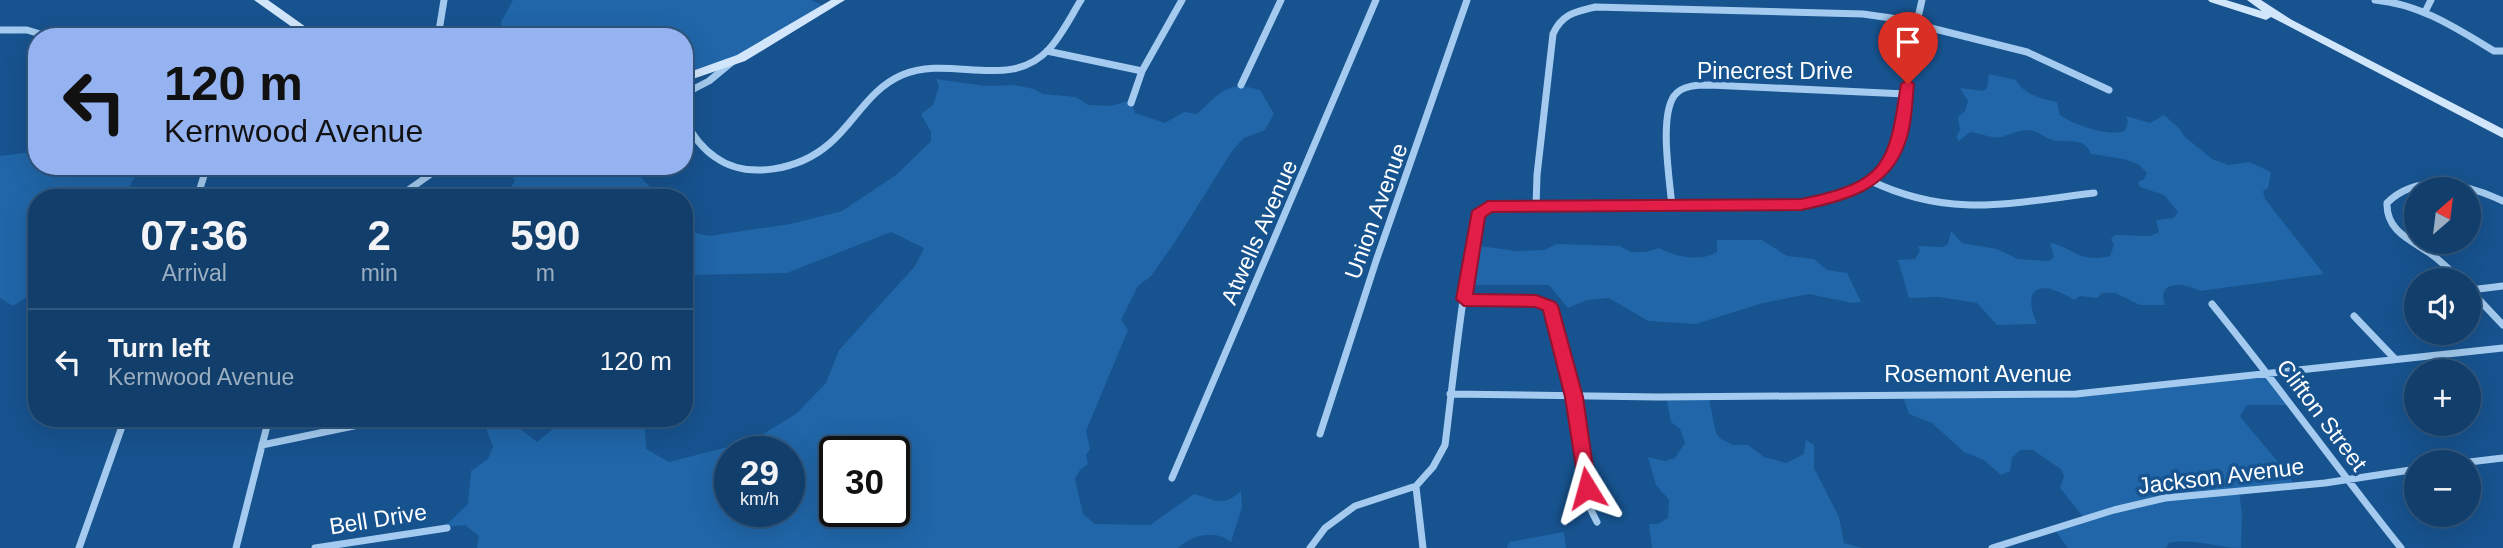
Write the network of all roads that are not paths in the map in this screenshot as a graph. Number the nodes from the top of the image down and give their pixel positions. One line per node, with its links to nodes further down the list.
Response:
1 (260, 0): 18 (main road)
2 (444, 0): 19 (street)
3 (839, 0): 24 (main road)
4 (1081, 0): 22 (street)
5 (1182, 0): 25 (street)
6 (1281, 0): 28 (street)
7 (1376, 0): 63 (street, Atwells Avenue)
8 (1467, 0): 58 (street, Union Avenue)
9 (1922, 0): 17 (street)
10 (2214, 0): 16 (main road)
11 (2243, 0): 16 (main road)
12 (2253, 0): 27 (main road)
13 (2375, 0): 15 (street)
14 (2431, 0): 15 (street)
15 (2425, 12): 23 (street)
16 (2268, 17): 27 (main road)
17 (1917, 24): 30 (street); 31 (street); 41 (street)
18 (301, 28)
19 (439, 28)
20 (0, 30): 21 (street)
21 (28, 30)
22 (1047, 51): 25 (street); 33 (street)
23 (2503, 54)
24 (732, 61): 26 (main road); 29 (street)
25 (1142, 71): 32 (street)
26 (693, 75)
27 (2388, 75): 34 (main road)
28 (1241, 85)
29 (693, 89)
30 (2109, 90)
31 (1906, 94): 36 (street); 40 (street, Pinecrest Drive)
32 (1130, 103)
33 (693, 134)
34 (2503, 134)
35 (429, 175): 37 (street)
36 (1871, 181): 38 (street); 40 (street)
37 (410, 189)
38 (2094, 193)
39 (2503, 201): 42 (street)
40 (1672, 206): 41 (street)
41 (1536, 207): 45 (street)
42 (2447, 268)
43 (2503, 286): 44 (street)
44 (2481, 289)
45 (1464, 299): 53 (street); 54 (street)
46 (2481, 302): 49 (street)
47 (2212, 304): 52 (street, Clifton Street)
48 (2354, 316): 51 (street)
49 (2503, 325)
50 (2503, 348): 51 (street, Rosemont Avenue)
51 (2395, 359): 52 (street, Rosemont Avenue)
52 (2268, 372): 54 (street, Rosemont Avenue); 64 (street, Clifton Street)
53 (1450, 394): 54 (street, Rosemont Avenue); 65 (street)
54 (1574, 397): 66 (street)
55 (122, 427): 68 (street)
56 (267, 427): 59 (street)
57 (349, 427): 59 (street)
58 (1320, 434)
59 (262, 445): 69 (street)
60 (2503, 458): 61 (street)
61 (2481, 461)
62 (2404, 471): 64 (street, Jackson Avenue)
63 (1172, 478)
64 (2345, 478): 73 (street, Jackson Avenue); 74 (street, Clifton Street)
65 (1416, 487): 71 (street); 72 (street)
66 (1597, 522)
67 (447, 528): 70 (street, Bell Drive)
68 (79, 548)
69 (236, 548)
70 (315, 548)
71 (1311, 548)
72 (1423, 548)
73 (1992, 548)
74 (2401, 548)

